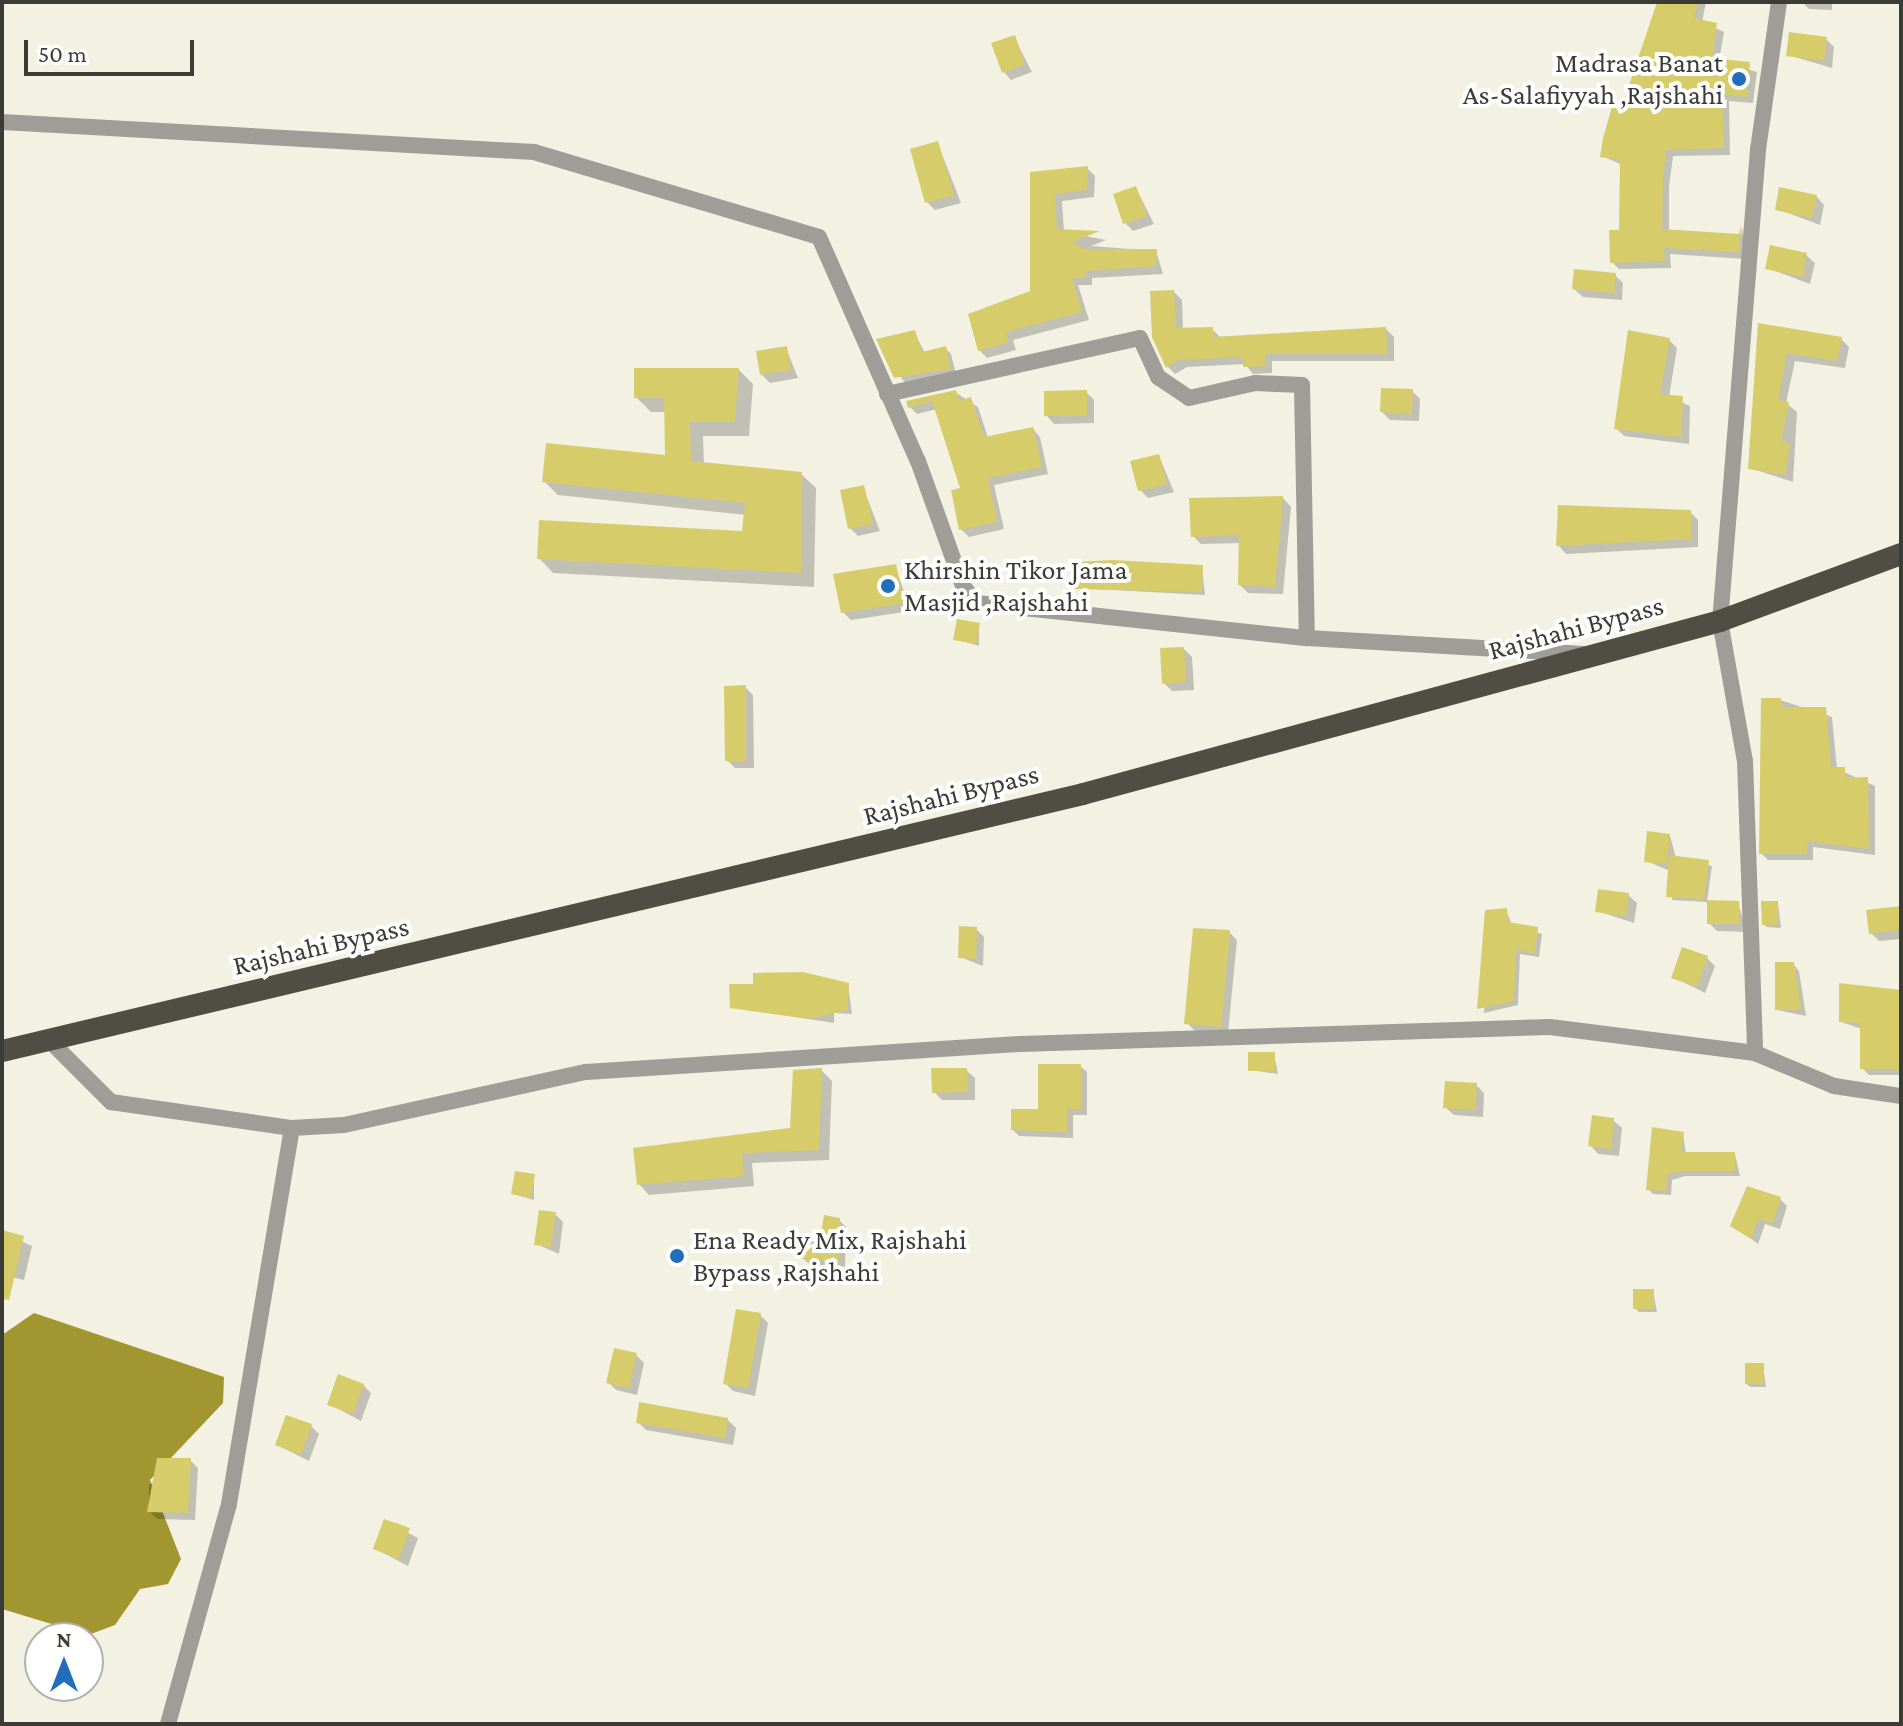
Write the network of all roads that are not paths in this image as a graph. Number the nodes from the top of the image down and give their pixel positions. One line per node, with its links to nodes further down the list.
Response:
1 (1779, 2): 5 (street)
2 (2, 122): 3 (street)
3 (887, 394): 6 (street); 6 (street)
4 (1901, 554): 5 (highway, Rajshahi Bypass)
5 (1720, 621): 7 (highway, Rajshahi Bypass); 10 (street)
6 (1307, 638): 7 (street)
7 (1589, 654): 8 (highway, Rajshahi Bypass)
8 (49, 1040): 9 (highway, Rajshahi Bypass); 12 (street)
9 (2, 1051)
10 (1755, 1053): 11 (street); 12 (street)
11 (1901, 1096)
12 (292, 1128): 13 (street)
13 (168, 1724)

